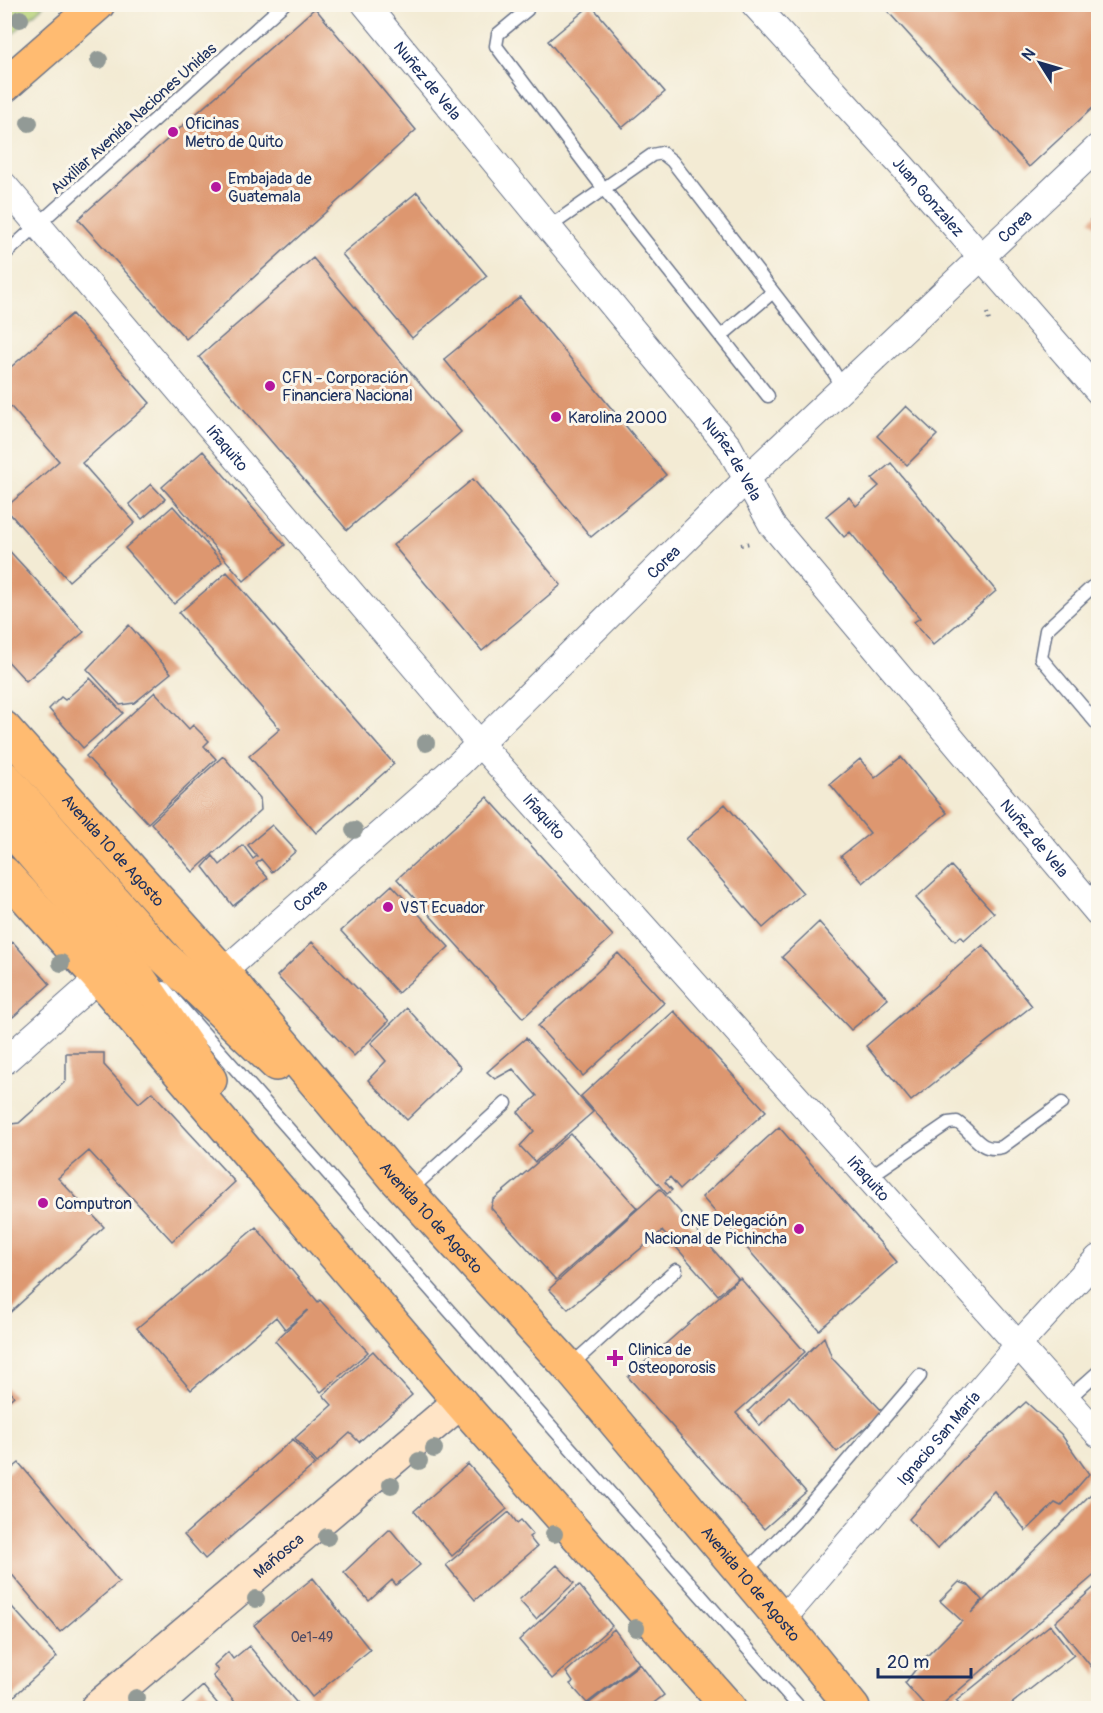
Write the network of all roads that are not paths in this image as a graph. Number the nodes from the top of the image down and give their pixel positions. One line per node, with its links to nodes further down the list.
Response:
1 (98, 4): 6 (main road)
2 (284, 4): 10 (lane, Auxiliar Avenida Naciones Unidas)
3 (365, 4): 11 (street, Nuñez de Vela)
4 (753, 4): 13 (street, Juan Gonzalez)
5 (527, 10): 9 (lane)
6 (4, 86)
7 (1098, 147): 13 (street, Corea)
8 (4, 185): 10 (street, Iñaquito)
9 (604, 189): 11 (lane); 14 (lane); 15 (lane)
10 (40, 225): 12 (lane, Auxiliar Avenida Naciones Unidas); 23 (street, Iñaquito)
11 (549, 227): 19 (street, Nuñez de Vela)
12 (4, 255)
13 (981, 257): 16 (street, Corea); 17 (street, Juan Gonzalez)
14 (773, 292): 15 (lane); 16 (lane)
15 (721, 336): 18 (lane)
16 (843, 387): 19 (street, Corea)
17 (1098, 391)
18 (768, 396)
19 (747, 479): 23 (street, Corea); 28 (street, Nuñez de Vela)
20 (1098, 585): 21 (lane)
21 (1098, 725)
22 (4, 728): 29 (main road, Avenida 10 de Agosto)
23 (479, 743): 29 (street, Corea); 34 (street, Iñaquito)
24 (4, 777): 35 (main road)
25 (4, 821): 36 (main road)
26 (4, 873): 30 (main road)
27 (69, 879): 50 (lane)
28 (1098, 913)
29 (223, 972): 35 (main road, Avenida 10 de Agosto)
30 (99, 978): 31 (street); 36 (main road)
31 (4, 1062)
32 (506, 1103): 35 (lane)
33 (1062, 1103): 34 (lane)
34 (869, 1177): 39 (street, Iñaquito)
35 (402, 1186): 40 (main road, Avenida 10 de Agosto)
36 (328, 1248): 44 (main road)
37 (1098, 1258): 39 (street, Ignacio San María)
38 (676, 1270): 40 (lane)
39 (1019, 1344): 43 (street, Iñaquito); 47 (street, Ignacio San María)
40 (569, 1367): 46 (main road, Avenida 10 de Agosto)
41 (1098, 1372): 43 (lane)
42 (920, 1376): 46 (lane)
43 (1068, 1399): 45 (street, Iñaquito)
44 (460, 1402): 48 (street, Mañosca); 49 (main road)
45 (1098, 1434)
46 (743, 1574): 47 (main road, Avenida 10 de Agosto)
47 (782, 1620): 51 (main road, Avenida 10 de Agosto)
48 (97, 1708)
49 (729, 1708)
50 (800, 1708)
51 (853, 1708)

